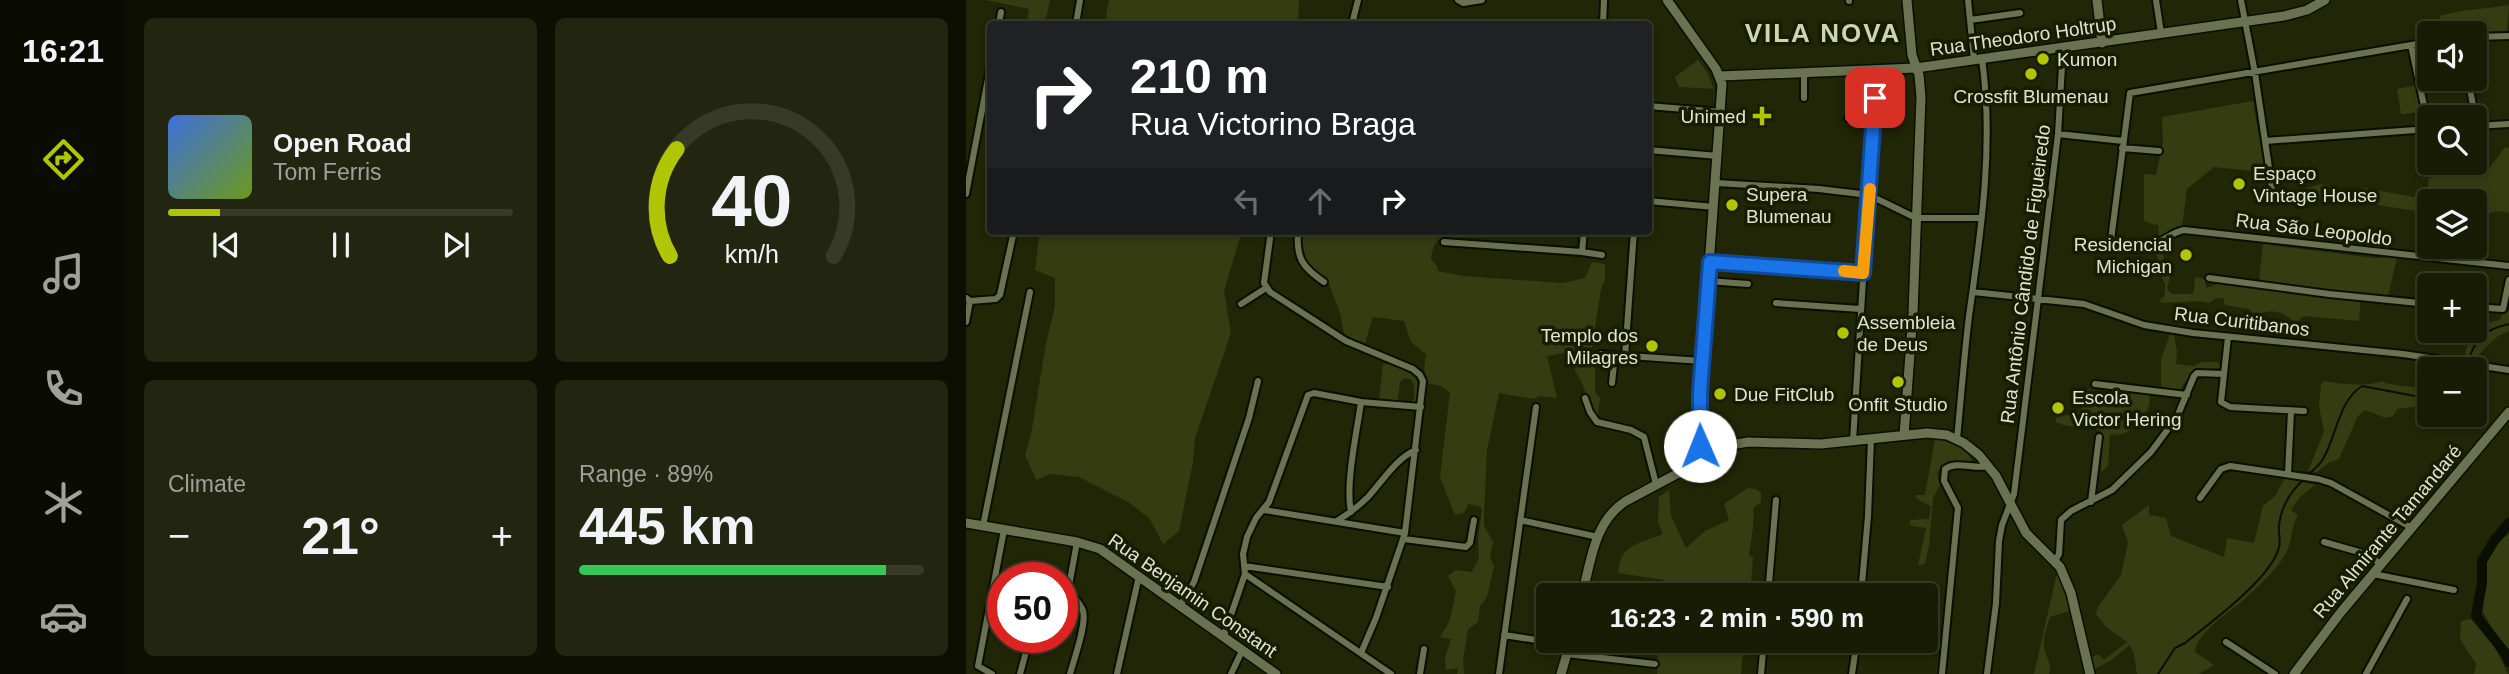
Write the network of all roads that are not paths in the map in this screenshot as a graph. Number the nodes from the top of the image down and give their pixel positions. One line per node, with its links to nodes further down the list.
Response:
1 (1080, 0): 17 (street)
2 (1358, 0): 18 (street)
3 (1482, 0): 12 (street)
4 (1604, 0): 19 (street)
5 (1665, 0): 33 (main road)
6 (1907, 0): 29 (main road)
7 (1968, 0): 15 (street)
8 (2097, 0): 24 (main road)
9 (2156, 0): 21 (street)
10 (2241, 0): 20 (street)
11 (2325, 0): 20 (main road, Rua Theodoro Holtrup)
12 (1459, 1)
13 (1001, 12): 16 (street)
14 (2020, 13): 15 (street)
15 (1970, 20): 28 (street)
16 (1000, 21)
17 (1076, 21)
18 (1353, 21)
19 (1603, 21)
20 (2245, 21): 21 (main road, Rua Theodoro Holtrup); 31 (street)
21 (2161, 33): 24 (main road, Rua Theodoro Holtrup)
22 (2509, 36): 23 (street)
23 (2487, 37)
24 (2102, 43): 27 (main road, Rua Theodoro Holtrup)
25 (2417, 44): 26 (street)
26 (2411, 45): 31 (street); 36 (street)
27 (2063, 49): 28 (main road, Rua Theodoro Holtrup); 44 (street, Rua Antônio Cândido de Figueiredo)
28 (1978, 60): 29 (main road, Rua Theodoro Holtrup); 57 (street)
29 (1916, 68): 30 (main road, Rua Theodoro Holtrup); 56 (main road)
30 (1876, 71): 32 (main road, Rua Theodoro Holtrup); 40 (street)
31 (2255, 73): 45 (street); 46 (street)
32 (1804, 74): 33 (main road, Rua Theodoro Holtrup); 35 (street)
33 (1720, 76): 38 (main road)
34 (987, 84): 52 (street)
35 (1804, 98)
36 (2424, 105)
37 (1652, 106): 38 (street)
38 (1721, 112): 49 (main road)
39 (1848, 118): 40 (street)
40 (1874, 120): 53 (street)
41 (2509, 124): 42 (street)
42 (2487, 125)
43 (2417, 130): 45 (street)
44 (2058, 134): 46 (street); 77 (street, Rua Antônio Cândido de Figueiredo)
45 (2264, 141): 51 (street)
46 (2123, 145): 48 (street); 67 (street, Rua São Leopoldo)
47 (1652, 150): 49 (street)
48 (2159, 150)
49 (1718, 156): 50 (main road)
50 (1716, 183): 53 (street); 55 (main road)
51 (2272, 188)
52 (966, 194)
53 (1869, 195): 56 (street); 68 (street)
54 (1652, 201): 55 (street)
55 (1714, 207): 66 (main road)
56 (1916, 218): 57 (street); 104 (main road)
57 (1981, 218): 76 (street)
58 (1013, 235): 78 (street)
59 (1270, 235): 74 (street)
60 (1298, 235): 72 (street)
61 (1584, 235): 64 (street)
62 (1634, 235): 88 (street)
63 (1444, 242): 64 (street)
64 (1582, 252): 65 (street)
65 (1602, 255)
66 (1710, 262): 68 (street); 71 (main road)
67 (2509, 266)
68 (1863, 273): 83 (street)
69 (2209, 278): 80 (street)
70 (2509, 280): 82 (street)
71 (1708, 281): 73 (street); 89 (main road)
72 (1324, 282)
73 (1748, 284)
74 (1266, 288): 81 (street); 99 (street)
75 (1030, 292): 125 (street)
76 (1973, 292): 77 (street, Rua Curitibanos); 107 (street)
77 (2038, 299): 85 (street, Rua Curitibanos); 117 (street, Rua Antônio Cândido de Figueiredo)
78 (968, 300): 84 (street)
79 (1776, 303): 83 (street)
80 (2417, 303)
81 (1241, 304)
82 (2487, 308)
83 (1860, 309): 108 (street)
84 (966, 322)
85 (2228, 337): 90 (street, Rua Curitibanos); 91 (street)
86 (1601, 354): 87 (street)
87 (1615, 355): 88 (street); 93 (street)
88 (1625, 356): 89 (street)
89 (1702, 361): 95 (main road)
90 (2509, 370)
91 (2224, 374): 96 (street); 101 (street)
92 (1258, 381): 143 (street)
93 (1612, 383)
94 (2095, 384): 96 (street)
95 (1700, 392): 110 (main road); 111 (main road)
96 (2187, 396): 118 (street)
97 (1585, 398): 114 (street)
98 (1361, 402): 99 (street); 119 (street); 120 (street)
99 (1421, 407): 109 (street)
100 (1536, 407): 122 (street)
101 (2291, 411): 102 (street); 113 (street)
102 (2304, 411)
103 (2508, 415): 126 (main road, Rua Almirante Tamandaré)
104 (1904, 435): 106 (main road); 107 (main road)
105 (2099, 437): 118 (street)
106 (1871, 439): 108 (main road); 139 (street)
107 (1957, 439): 112 (main road)
108 (1853, 441): 110 (main road)
109 (1416, 450): 120 (street); 128 (street)
110 (1707, 457): 111 (main road)
111 (1694, 464): 114 (main road)
112 (1989, 466): 117 (main road); 169 (street)
113 (2288, 474): 115 (street); 126 (street)
114 (1656, 484): 129 (main road)
115 (2200, 498)
116 (1776, 500): 138 (street)
117 (2012, 502): 132 (main road); 170 (street, Rua Antônio Cândido de Figueiredo)
118 (2091, 502): 132 (street)
119 (1264, 510): 123 (street); 134 (street)
120 (1351, 512): 123 (street)
121 (1474, 520): 128 (street)
122 (1520, 520): 129 (street); 144 (street)
123 (1337, 521): 128 (street)
124 (966, 523): 125 (main road, Rua Benjamin Constant)
125 (983, 526): 127 (main road, Rua Benjamin Constant)
126 (2412, 528): 133 (main road, Rua Almirante Tamandaré)
127 (1004, 530): 130 (main road, Rua Benjamin Constant); 157 (street)
128 (1404, 536): 140 (street)
129 (1598, 537): 137 (main road)
130 (1077, 542): 136 (main road, Rua Benjamin Constant); 159 (street)
131 (2325, 542): 133 (street)
132 (2055, 561): 171 (main road)
133 (2381, 564): 135 (main road, Rua Almirante Tamandaré)
134 (1245, 570): 140 (street); 145 (street); 151 (street)
135 (2373, 574): 141 (street); 173 (main road, Rua Almirante Tamandaré)
136 (1139, 576): 143 (main road, Rua Benjamin Constant); 160 (street)
137 (1585, 583)
138 (1769, 583)
139 (1862, 583)
140 (1388, 587): 151 (street)
141 (2454, 590)
142 (2407, 599): 174 (street)
143 (1180, 607): 145 (main road, Rua Benjamin Constant)
144 (1504, 635): 146 (street); 165 (street)
145 (1223, 638): 149 (main road, Rua Benjamin Constant)
146 (1536, 641)
147 (2226, 642): 172 (street)
148 (1424, 649): 164 (street)
149 (1242, 651): 161 (street); 162 (main road, Rua Benjamin Constant)
150 (1026, 653): 158 (street)
151 (1361, 653): 163 (street)
152 (1567, 653): 166 (main road)
153 (1599, 653): 156 (street)
154 (1763, 653): 167 (street)
155 (1855, 653): 168 (street)
156 (1655, 664)
157 (992, 674)
158 (1020, 674)
159 (1070, 674)
160 (1117, 674)
161 (1231, 674)
162 (1276, 674)
163 (1391, 674)
164 (1420, 674)
165 (1499, 674)
166 (1560, 674)
167 (1761, 674)
168 (1853, 674)
169 (1942, 674)
170 (1987, 674)
171 (2090, 674)
172 (2274, 674)
173 (2294, 674)
174 (2366, 674)

